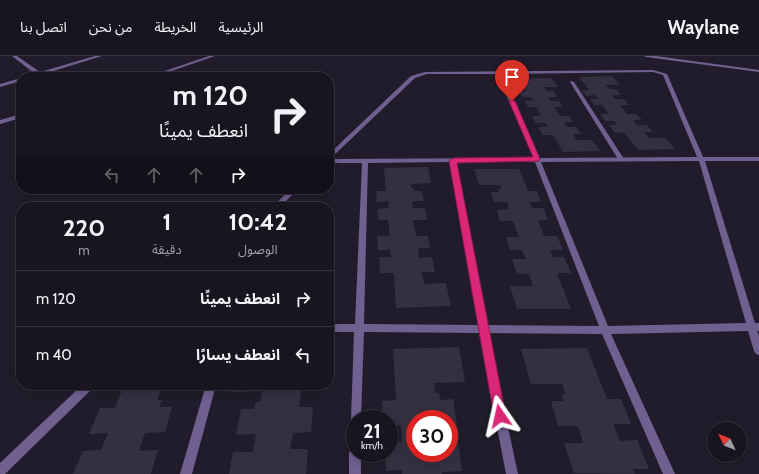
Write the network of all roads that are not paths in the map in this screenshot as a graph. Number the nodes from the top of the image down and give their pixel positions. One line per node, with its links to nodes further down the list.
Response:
1 (14, 56): 6 (street)
2 (100, 56): 7 (street)
3 (213, 56): 8 (street)
4 (646, 56): 5 (street)
5 (759, 71)
6 (36, 72)
7 (46, 72)
8 (164, 72)
9 (499, 72): 15 (street); 16 (street); 18 (street)
10 (16, 81): 12 (street)
11 (572, 82): 17 (street)
12 (0, 86)
13 (16, 117): 14 (street)
14 (0, 122)
15 (334, 152)
16 (537, 159): 17 (street); 21 (street); 29 (street)
17 (621, 159): 18 (street)
18 (701, 159): 19 (street); 26 (street)
19 (759, 159)
20 (334, 161): 22 (street)
21 (453, 161): 22 (street); 28 (street)
22 (365, 162): 25 (street)
23 (290, 194): 24 (street)
24 (281, 202)
25 (358, 327): 27 (street); 28 (street); 33 (street)
26 (756, 327): 29 (street); 30 (street)
27 (334, 328)
28 (483, 329): 29 (street); 38 (street)
29 (604, 330): 39 (street)
30 (759, 351)
31 (84, 390): 35 (street)
32 (211, 390): 36 (street)
33 (356, 410)
34 (355, 462): 37 (street)
35 (0, 471)
36 (186, 474)
37 (355, 474)
38 (512, 474)
39 (669, 474)

